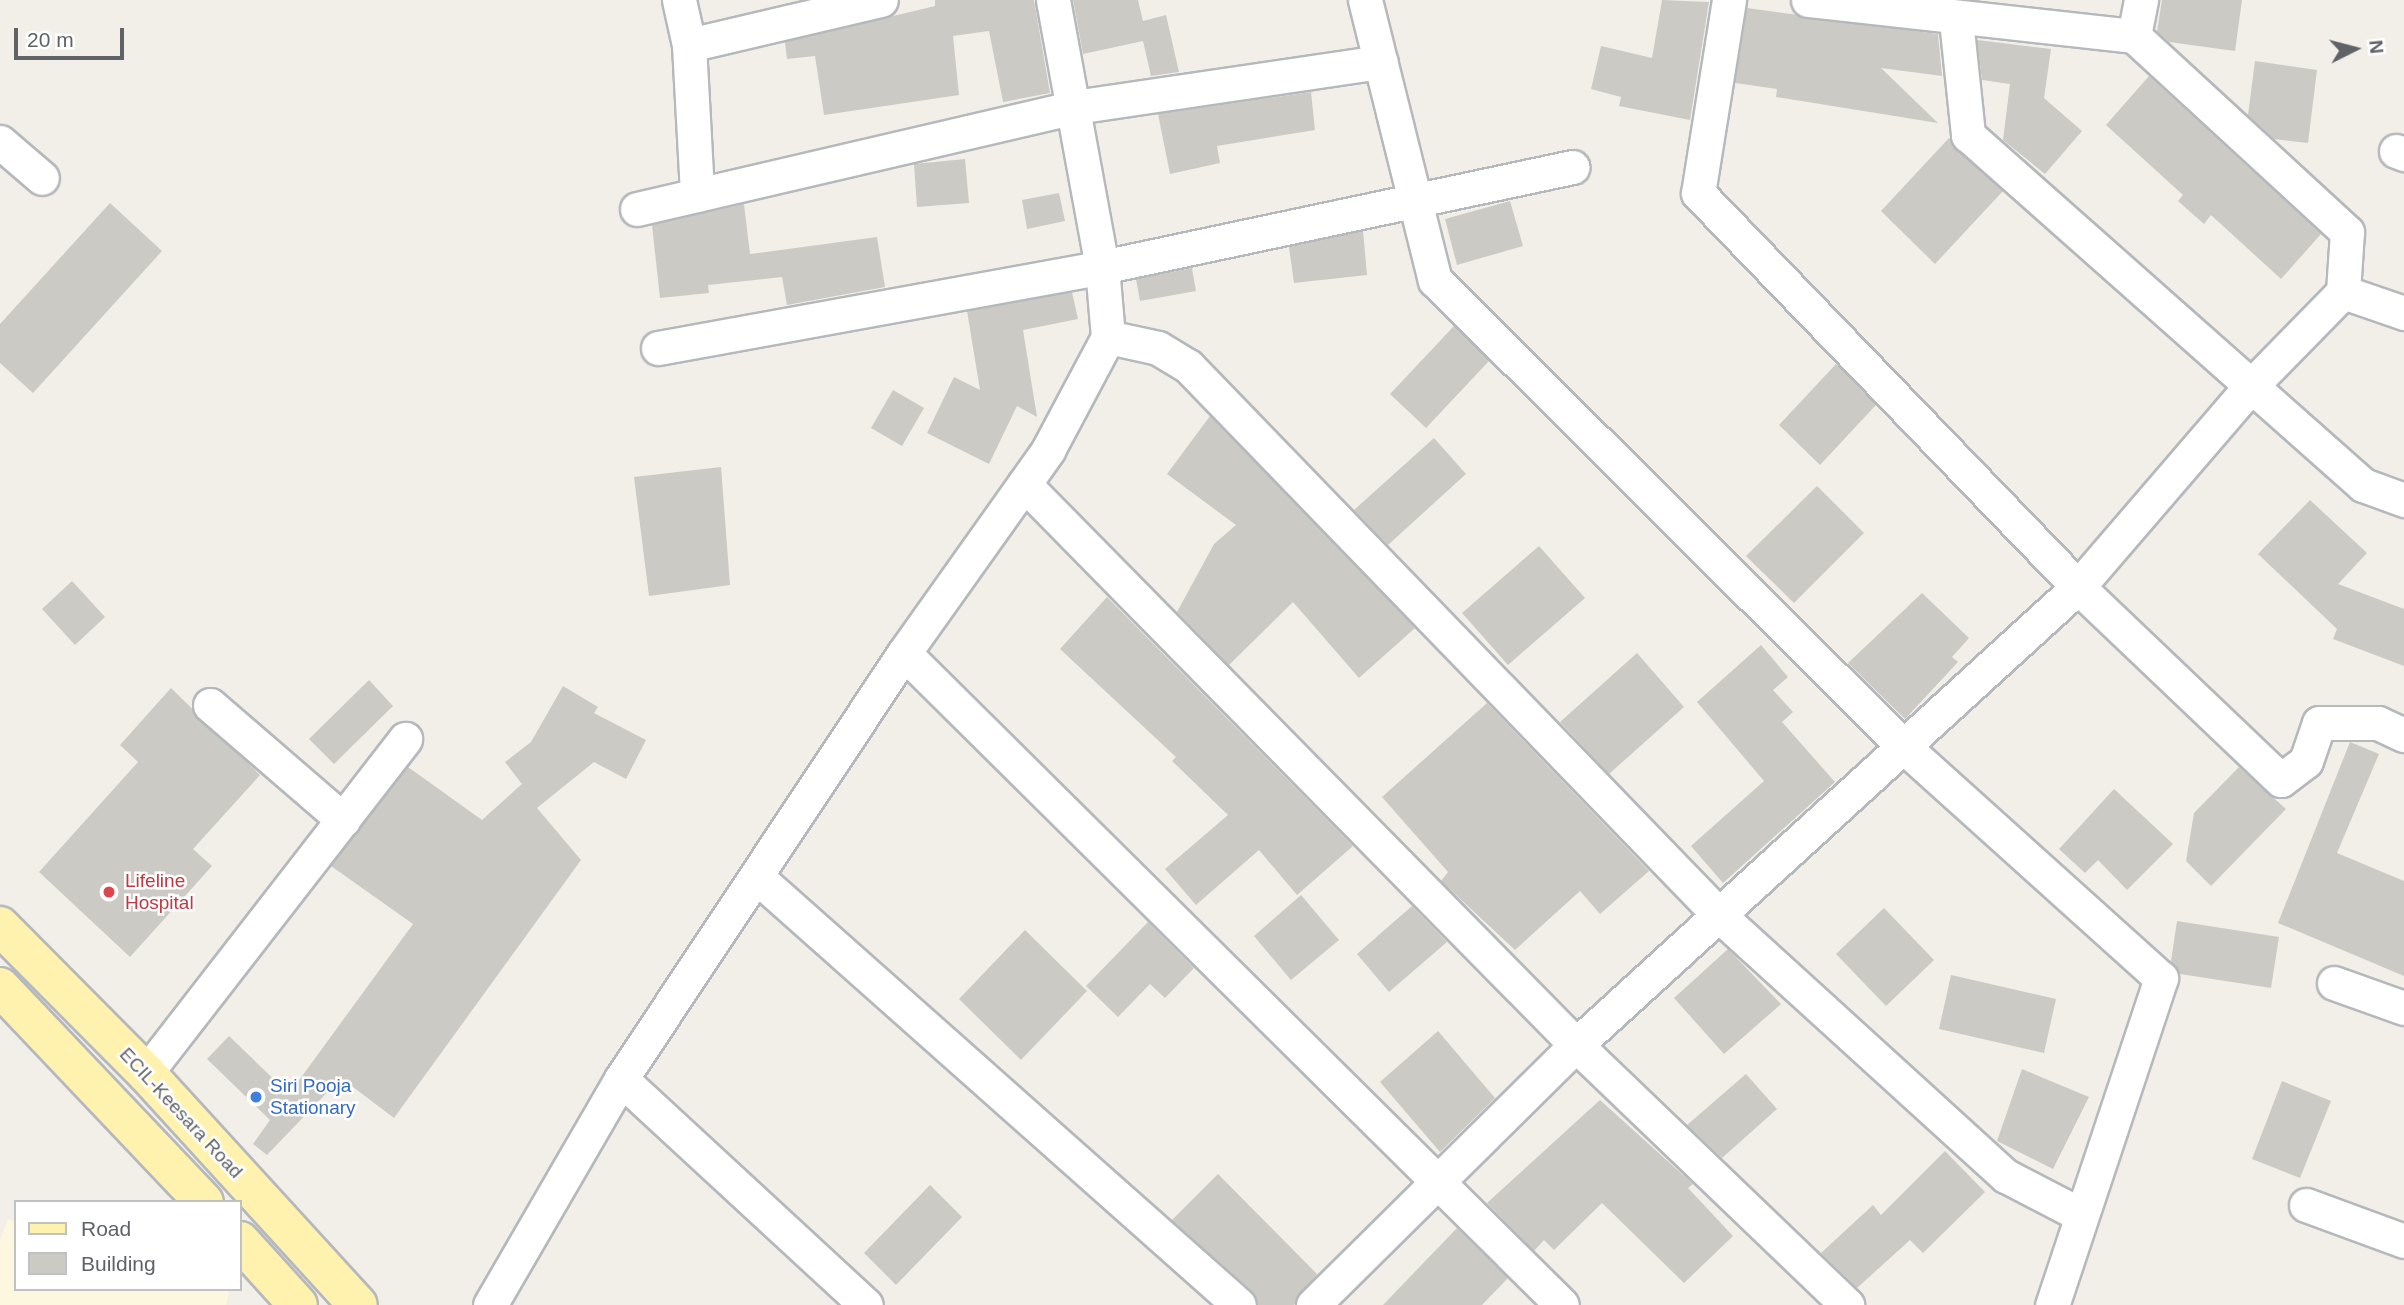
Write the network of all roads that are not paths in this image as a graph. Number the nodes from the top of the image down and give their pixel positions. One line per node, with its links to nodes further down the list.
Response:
1 (679, 0): 11 (street)
2 (881, 0): 8 (street)
3 (1053, 0): 13 (street)
4 (1365, 0): 12 (street)
5 (1729, 0): 28 (street)
6 (1808, 0): 9 (street)
7 (2141, 0): 10 (street)
8 (829, 6): 11 (street)
9 (1956, 20): 10 (street); 25 (street)
10 (2134, 36): 21 (street)
11 (689, 45): 17 (street)
12 (1381, 62): 13 (street); 18 (street)
13 (1075, 107): 17 (street); 20 (street)
14 (0, 142): 16 (street)
15 (1572, 167): 18 (street)
16 (42, 178)
17 (697, 195): 19 (street)
18 (1415, 203): 20 (street); 33 (street)
19 (637, 209)
20 (1102, 267): 23 (street); 24 (street)
21 (2343, 292): 22 (street); 25 (street)
22 (2404, 313)
23 (1108, 337): 26 (street); 36 (street)
24 (657, 348)
25 (2250, 387): 27 (street); 28 (street)
26 (1024, 484): 29 (street); 41 (street)
27 (2404, 500)
28 (2078, 587): 31 (street); 33 (street)
29 (904, 653): 35 (street); 44 (street)
30 (210, 705): 34 (street)
31 (2404, 734)
32 (405, 739): 34 (street)
33 (1903, 746): 36 (street); 47 (street)
34 (343, 820): 42 (street)
35 (758, 878): 43 (street); 54 (street)
36 (1721, 916): 41 (street); 47 (street)
37 (0, 926): 42 (main road, ECIL-Keesara Road)
38 (2334, 983): 40 (street)
39 (0, 987): 45 (main road)
40 (2404, 1008)
41 (1576, 1045): 44 (street); 57 (street)
42 (146, 1073): 51 (main road, ECIL-Keesara Road)
43 (621, 1079): 52 (street); 53 (street)
44 (1437, 1182): 55 (street); 56 (street)
45 (202, 1200)
46 (2306, 1205): 48 (street)
47 (2079, 1214): 58 (street)
48 (2404, 1241)
49 (242, 1243): 50 (main road)
50 (298, 1305)
51 (358, 1305)
52 (490, 1305)
53 (866, 1305)
54 (1239, 1305)
55 (1313, 1305)
56 (1562, 1305)
57 (1847, 1305)
58 (2052, 1305)

